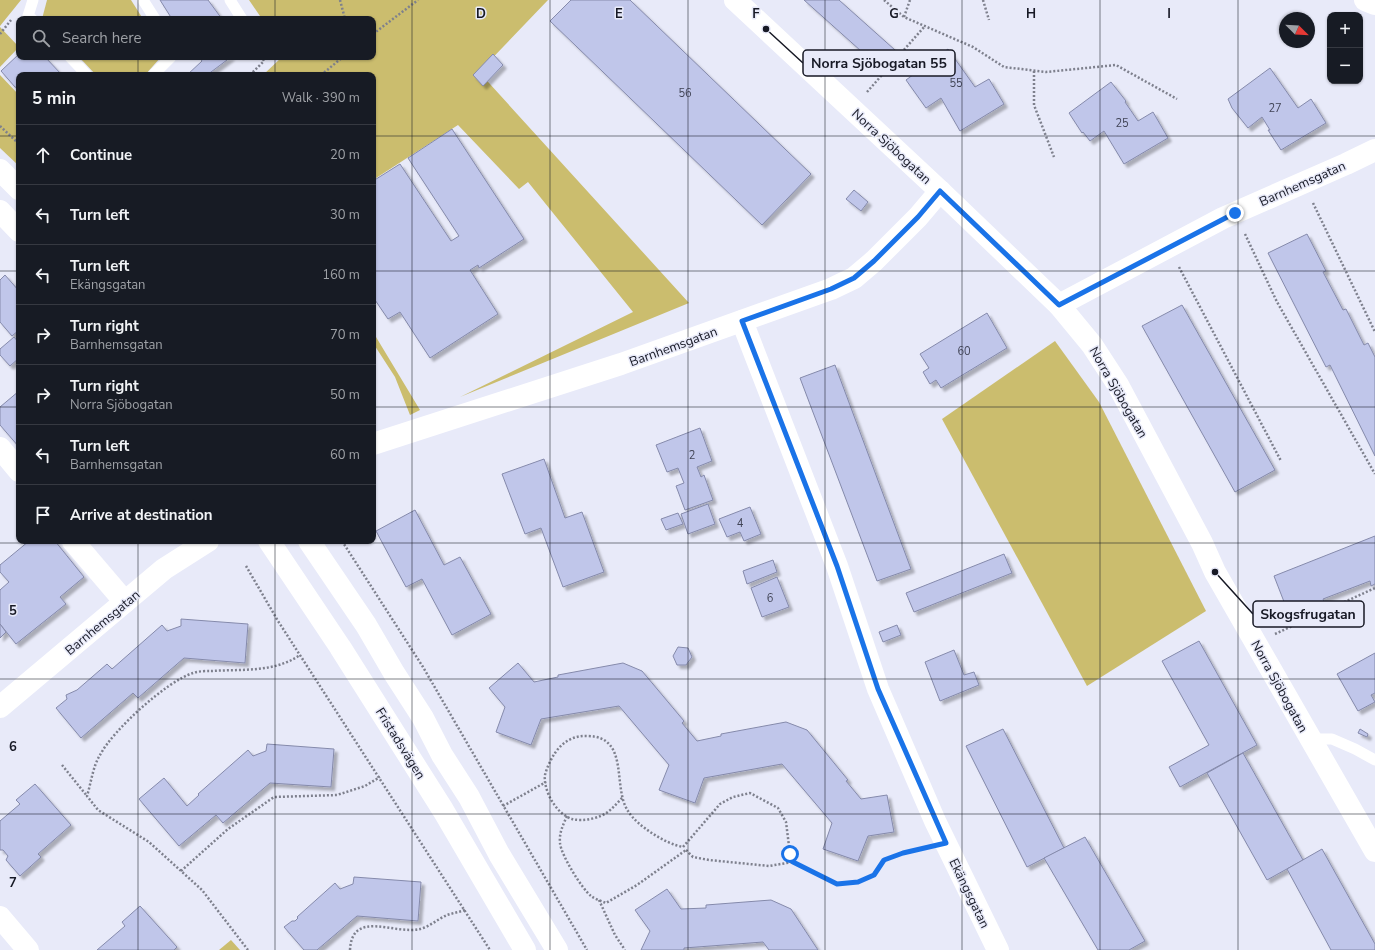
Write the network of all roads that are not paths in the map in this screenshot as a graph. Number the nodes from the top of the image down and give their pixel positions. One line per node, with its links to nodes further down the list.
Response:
1 (33, 0): 7 (lane)
2 (143, 0): 8 (lane)
3 (230, 0): 9 (lane)
4 (735, 0): 17 (street, Norra Sjöbogatan)
5 (1365, 0): 6 (street)
6 (1375, 4)
7 (28, 16)
8 (153, 16)
9 (240, 16)
10 (73, 60): 12 (lane)
11 (168, 60): 13 (lane)
12 (85, 72)
13 (156, 72)
14 (1375, 150): 20 (street, Barnhemsgatan)
15 (0, 170): 16 (street)
16 (16, 186)
17 (940, 191): 20 (street, Norra Sjöbogatan); 21 (street, Barnhemsgatan)
18 (0, 211): 19 (street)
19 (16, 228)
20 (1059, 305): 31 (street, Norra Sjöbogatan)
21 (742, 321): 22 (street, Barnhemsgatan); 38 (street, Ekängsgatan)
22 (376, 443)
23 (0, 448): 24 (street)
24 (16, 467)
25 (76, 544): 29 (street)
26 (203, 544): 29 (street, Barnhemsgatan)
27 (270, 544): 36 (street, Fristadsvägen)
28 (311, 544): 37 (street)
29 (125, 602): 30 (street, Barnhemsgatan)
30 (0, 707)
31 (1310, 739): 32 (lane); 33 (street, Norra Sjöbogatan)
32 (1375, 760)
33 (1375, 851)
34 (0, 917): 35 (street)
35 (28, 950)
36 (526, 950)
37 (557, 950)
38 (998, 950)

